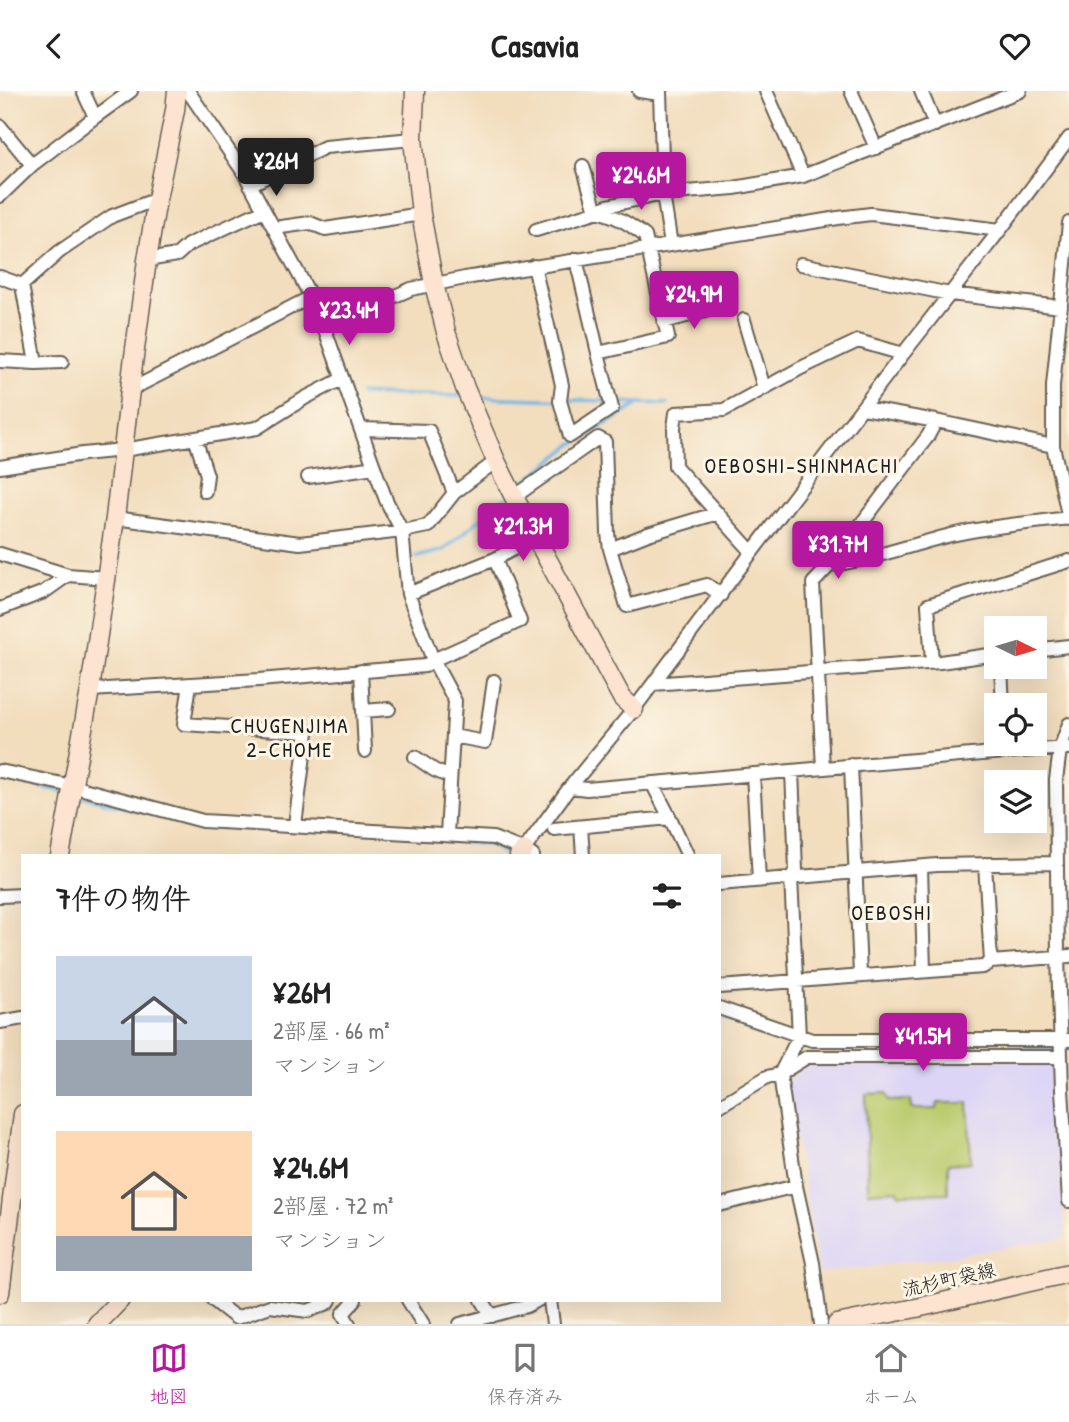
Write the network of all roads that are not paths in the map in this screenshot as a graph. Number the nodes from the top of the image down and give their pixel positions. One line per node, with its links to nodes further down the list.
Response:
1 (83, 91): 14 (street)
2 (131, 91): 14 (street)
3 (177, 91): 26 (street)
4 (188, 91): 23 (street)
5 (415, 91): 18 (street)
6 (639, 91): 12 (street)
7 (765, 91): 22 (street)
8 (851, 91): 19 (street)
9 (921, 91): 15 (street)
10 (983, 91): 13 (street)
11 (1020, 91): 13 (street)
12 (660, 92): 24 (street)
13 (988, 104): 15 (street)
14 (95, 117): 20 (street)
15 (935, 125): 19 (street)
16 (0, 126): 20 (street)
17 (1069, 138): 33 (street)
18 (413, 139): 23 (street); 29 (street)
19 (876, 148): 22 (street)
20 (32, 165): 25 (street)
21 (583, 166): 28 (street)
22 (803, 176): 24 (street)
23 (250, 185): 27 (street)
24 (663, 194): 28 (street); 35 (street)
25 (0, 196)
26 (157, 199): 37 (street); 44 (street)
27 (264, 210): 31 (street); 37 (street)
28 (596, 211): 32 (street); 36 (street)
29 (421, 214): 31 (street); 43 (street)
30 (1069, 223): 34 (street)
31 (274, 228): 46 (street)
32 (536, 230)
33 (1000, 230): 35 (street); 45 (street)
34 (1068, 242): 42 (street)
35 (671, 245): 36 (street)
36 (648, 250): 38 (street); 50 (street)
37 (147, 260): 60 (street)
38 (576, 260): 40 (street); 52 (street)
39 (801, 264): 45 (street)
40 (534, 266): 43 (street); 52 (street)
41 (0, 277): 44 (street)
42 (1066, 283): 47 (street)
43 (434, 284): 51 (street); 67 (street)
44 (22, 285): 56 (street)
45 (950, 294): 47 (street); 53 (street)
46 (311, 297): 51 (street); 60 (street)
47 (1061, 307): 57 (street)
48 (716, 308): 50 (street)
49 (744, 320): 59 (street)
50 (664, 322): 52 (street)
51 (324, 327): 58 (street)
52 (598, 353)
53 (902, 354): 59 (street); 61 (street)
54 (0, 361): 56 (street)
55 (62, 362): 56 (street)
56 (36, 363)
57 (1062, 363): 66 (street)
58 (342, 379): 63 (street); 64 (street)
59 (764, 388): 74 (street)
60 (130, 390): 65 (street)
61 (863, 408): 62 (street); 80 (street)
62 (936, 421): 66 (street); 84 (street)
63 (361, 429): 69 (street); 72 (street)
64 (195, 438): 65 (street); 71 (street)
65 (122, 450): 68 (street); 75 (street)
66 (1059, 450): 76 (street)
67 (496, 461): 72 (street); 73 (street)
68 (0, 467)
69 (374, 467): 70 (street); 77 (street)
70 (308, 477)
71 (205, 491)
72 (454, 493): 77 (street)
73 (514, 497): 78 (street); 79 (street)
74 (718, 513): 79 (street); 80 (street)
75 (115, 518): 77 (street); 86 (street)
76 (1069, 518): 84 (street)
77 (402, 531): 87 (street)
78 (536, 537): 82 (street); 102 (street)
79 (610, 549): 88 (street)
80 (752, 552): 88 (street)
81 (0, 554): 85 (street)
82 (495, 559): 87 (street); 93 (street)
83 (1069, 561): 94 (street)
84 (830, 565): 96 (street)
85 (68, 575): 86 (street); 89 (street)
86 (106, 578): 100 (street)
87 (408, 594): 93 (street)
88 (721, 595): 99 (street)
89 (0, 609)
90 (1069, 646): 91 (street)
91 (1047, 649)
92 (984, 656): 94 (street)
93 (433, 660): 95 (street); 105 (street)
94 (932, 662): 96 (street)
95 (360, 671): 98 (street); 103 (street)
96 (819, 671): 99 (street); 112 (street)
97 (495, 681): 105 (street)
98 (190, 684): 100 (street); 121 (street)
99 (653, 684): 102 (street)
100 (90, 690): 119 (street)
101 (389, 709): 103 (street)
102 (634, 709): 118 (street)
103 (363, 711): 109 (street)
104 (1069, 724): 107 (street)
105 (453, 736): 116 (street)
106 (1047, 748): 107 (street)
107 (1065, 748): 129 (street)
108 (984, 750): 111 (street)
109 (365, 751)
110 (415, 757): 116 (street)
111 (851, 765): 112 (street); 132 (street)
112 (823, 768): 114 (street)
113 (0, 771): 119 (street)
114 (792, 771): 115 (street); 133 (street)
115 (753, 774): 117 (street); 134 (street)
116 (450, 777): 124 (street)
117 (652, 783): 118 (street); 120 (street)
118 (570, 787): 126 (street)
119 (71, 791): 121 (street); 125 (street)
120 (670, 818): 122 (street); 128 (street)
121 (295, 825): 124 (street)
122 (581, 827): 123 (street); 127 (street)
123 (554, 829)
124 (447, 834): 126 (street)
125 (60, 854)
126 (526, 854)
127 (583, 854)
128 (687, 854)
129 (1057, 863): 130 (street); 138 (street)
130 (985, 864): 131 (street); 140 (street)
131 (921, 867): 132 (street); 141 (street)
132 (856, 872): 133 (street); 142 (street)
133 (791, 878): 134 (street); 143 (street)
134 (759, 880): 135 (street)
135 (721, 884)
136 (21, 895): 137 (street)
137 (0, 896)
138 (1063, 897): 139 (street)
139 (1064, 956): 140 (street); 149 (street)
140 (991, 962): 141 (street)
141 (924, 971): 142 (street)
142 (860, 975): 143 (street)
143 (796, 980): 144 (street); 148 (street)
144 (721, 987)
145 (721, 1009): 148 (street)
146 (21, 1018): 147 (street)
147 (0, 1022)
148 (799, 1036): 149 (street); 151 (street)
149 (1065, 1040): 150 (street)
150 (1061, 1057): 151 (street); 152 (street)
151 (780, 1074): 153 (street); 156 (street)
152 (1066, 1090): 154 (street)
153 (721, 1105)
154 (1067, 1140): 157 (street)
155 (21, 1146): 160 (street)
156 (796, 1186): 158 (street); 175 (street)
157 (1069, 1201)
158 (721, 1205)
159 (1069, 1273): 176 (street, 流杉町袋線)
160 (0, 1293)
161 (118, 1302): 171 (street)
162 (216, 1302): 163 (street)
163 (329, 1302)
164 (353, 1302): 172 (street)
165 (409, 1302): 173 (street)
166 (483, 1302): 169 (street)
167 (534, 1302): 169 (street)
168 (550, 1302): 174 (street)
169 (492, 1316): 170 (street)
170 (468, 1323)
171 (97, 1324)
172 (349, 1324)
173 (423, 1324)
174 (553, 1324)
175 (821, 1324)
176 (837, 1324)

